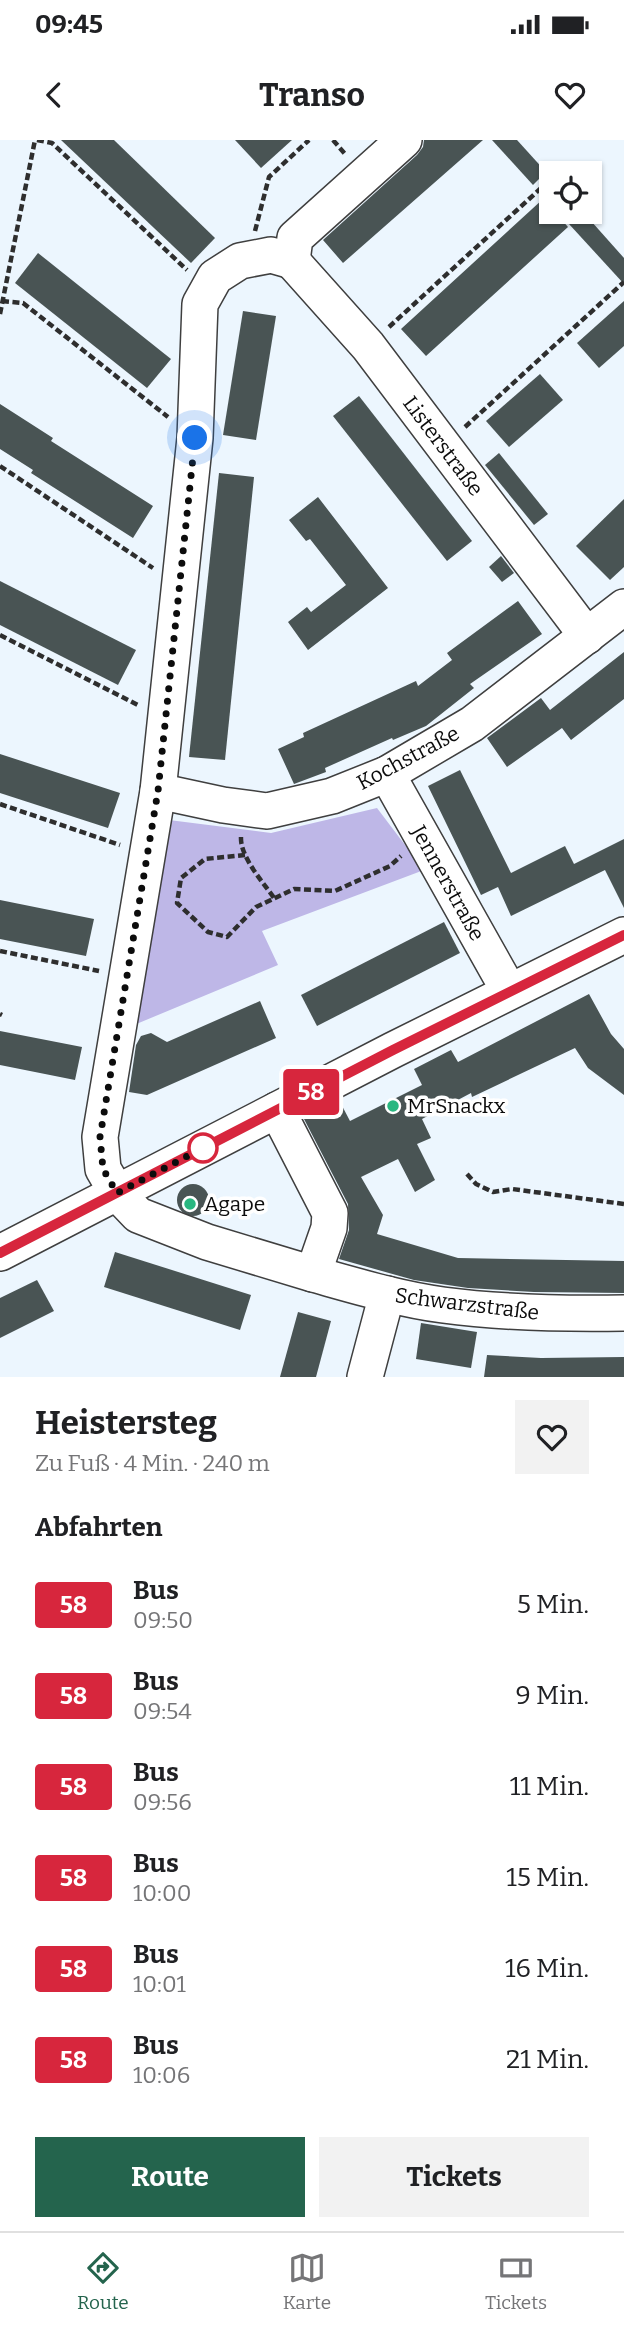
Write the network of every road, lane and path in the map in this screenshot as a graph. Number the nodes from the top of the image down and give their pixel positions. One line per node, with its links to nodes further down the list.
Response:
1 (36, 140): 8 (path); 9 (path)
2 (309, 140): 5 (path)
3 (404, 140): 6 (street)
4 (539, 190): 11 (path)
5 (248, 258): 6 (street); 8 (street)
6 (292, 261): 11 (street, Listerstraße)
7 (624, 282): 13 (path)
8 (208, 290): 12 (street)
9 (2, 301): 10 (path); 12 (path)
10 (0, 314)
11 (368, 346): 13 (street, Listerstraße)
12 (195, 438): 15 (street)
13 (444, 446): 18 (street, Listerstraße)
14 (0, 466): 15 (path)
15 (180, 587): 19 (street)
16 (624, 607): 18 (street, Kochstraße)
17 (0, 635): 19 (path)
18 (587, 636): 20 (street, Kochstraße)
19 (165, 719): 21 (street)
20 (387, 774): 23 (street, Kochstraße); 24 (street, Jennerstraße)
21 (158, 791): 23 (street, Kochstraße); 25 (street)
22 (0, 804): 25 (path)
23 (243, 808): 26 (path)
24 (421, 836): 27 (path); 31 (street, Jennerstraße)
25 (147, 854): 30 (street)
26 (245, 855): 27 (path); 27 (path)
27 (274, 898)
28 (623, 938): 31 (street)
29 (0, 951): 30 (path)
30 (127, 977): 34 (street)
31 (509, 991): 32 (street)
32 (277, 1110): 34 (street); 37 (street)
33 (467, 1174): 35 (path)
34 (117, 1193): 36 (street); 37 (street, Schwarzstraße)
35 (624, 1203)
36 (0, 1253)
37 (313, 1274): 38 (street, Schwarzstraße)
38 (387, 1294): 39 (street, Schwarzstraße); 40 (street)
39 (624, 1313)
40 (365, 1377)

